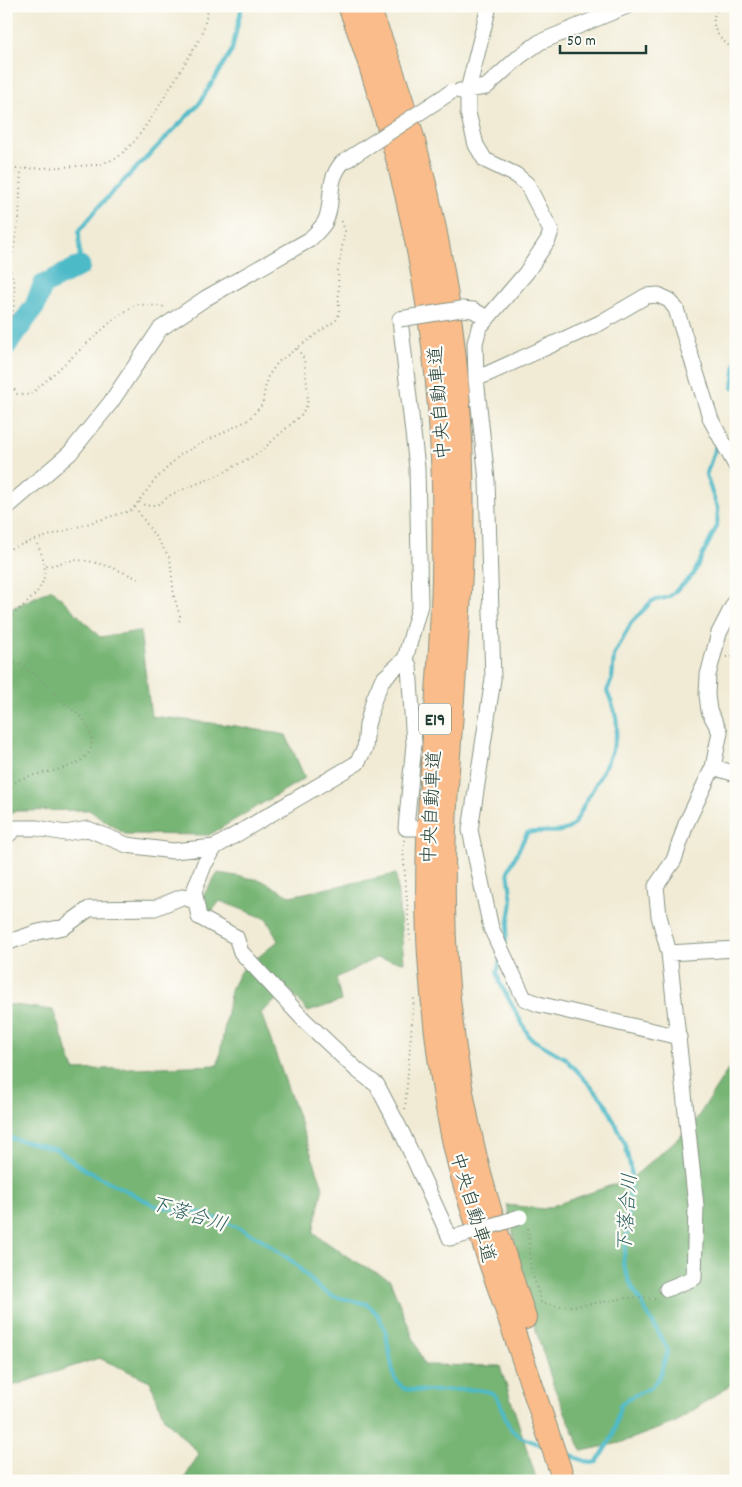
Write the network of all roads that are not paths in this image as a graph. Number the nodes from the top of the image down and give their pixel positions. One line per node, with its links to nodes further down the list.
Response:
1 (349, 6): 24 (highway, 中央自動車道 / E19)
2 (368, 6): 24 (highway, 中央自動車道 / E19)
3 (489, 6): 5 (street)
4 (626, 6): 5 (street)
5 (468, 90): 6 (street); 9 (street, bridge)
6 (487, 318): 7 (street); 11 (street, bridge)
7 (476, 379): 8 (street); 21 (street)
8 (736, 466)
9 (6, 508)
10 (736, 600): 12 (street)
11 (405, 659): 14 (street); 16 (street)
12 (713, 767): 13 (street); 20 (street)
13 (736, 774)
14 (411, 828)
15 (6, 837): 16 (street)
16 (215, 847): 17 (street)
17 (196, 901): 18 (street); 22 (street, bridge)
18 (6, 943)
19 (736, 949): 20 (street)
20 (669, 953): 21 (street)
21 (679, 1037): 23 (street)
22 (520, 1217)
23 (667, 1289)
24 (552, 1424): 25 (highway, 中央自動車道 / E19); 26 (highway, 中央自動車道 / E19)
25 (564, 1481)
26 (577, 1481)

